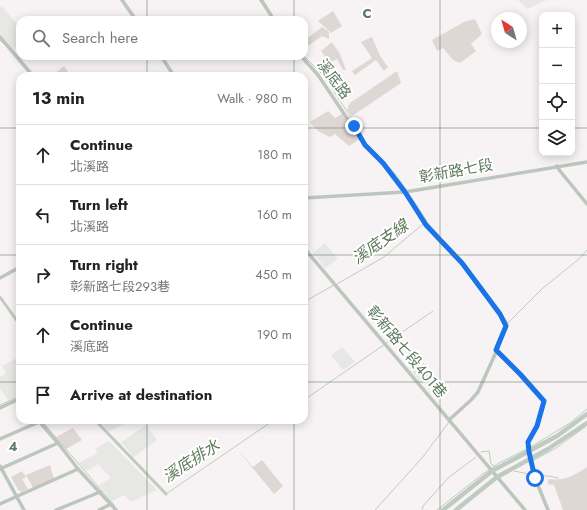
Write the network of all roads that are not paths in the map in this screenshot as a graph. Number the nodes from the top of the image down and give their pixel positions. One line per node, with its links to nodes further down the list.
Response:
1 (122, 0): 3 (street)
2 (261, 0): 4 (street)
3 (133, 16)
4 (271, 16)
5 (0, 37): 6 (street)
6 (16, 56)
7 (19, 60): 10 (street)
8 (163, 60): 11 (street)
9 (305, 60): 14 (street, 溪底路)
10 (30, 72)
11 (171, 72)
12 (587, 162): 13 (street, 彰新路七段)
13 (557, 166): 14 (street, 彰新路七段); 16 (street)
14 (405, 192): 15 (street, 彰新路七段); 20 (street, 溪底路)
15 (308, 198)
16 (587, 204)
17 (308, 253): 24 (street, 彰新路七段401巷)
18 (16, 269): 19 (street)
19 (0, 278)
20 (498, 350): 24 (street, 溪底路); 30 (street)
21 (16, 402): 22 (street)
22 (0, 408)
23 (587, 414): 30 (main road)
24 (449, 420): 34 (street, 彰新路七段401巷)
25 (587, 423): 31 (main road)
26 (32, 424): 28 (street)
27 (41, 424): 29 (street)
28 (0, 439)
29 (58, 443): 32 (street); 33 (street)
30 (529, 452): 31 (street); 34 (main road)
31 (530, 458): 35 (main road); 47 (street)
32 (0, 467): 37 (street)
33 (78, 469): 36 (street); 37 (street)
34 (492, 471): 35 (street, 彰新路七段401巷); 44 (main road)
35 (497, 477): 45 (main road); 46 (street, 彰新路七段401巷)
36 (100, 492): 39 (street); 41 (street)
37 (18, 497): 38 (street); 40 (street)
38 (0, 504)
39 (111, 504): 42 (street); 43 (street)
40 (24, 510)
41 (56, 510)
42 (99, 510)
43 (116, 510)
44 (444, 510)
45 (456, 510)
46 (525, 510)
47 (548, 510)

